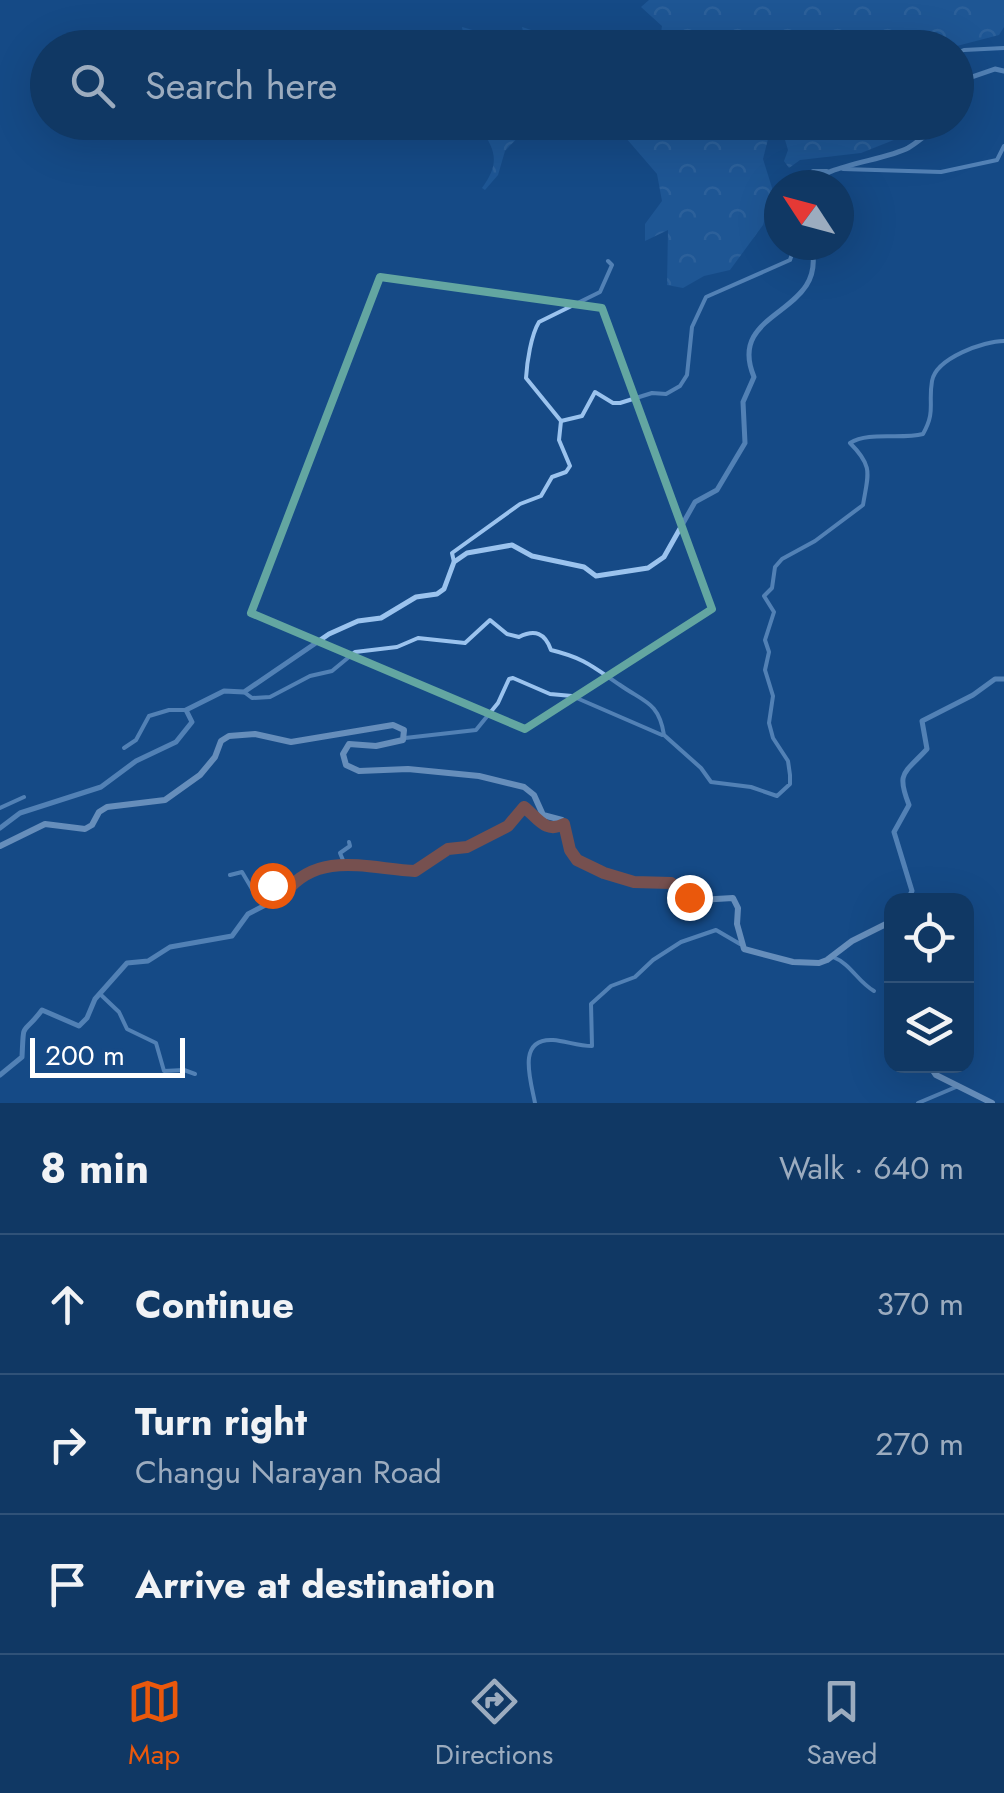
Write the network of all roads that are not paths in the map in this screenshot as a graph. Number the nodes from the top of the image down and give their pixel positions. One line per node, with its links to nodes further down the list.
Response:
1 (1004, 48): 2 (street)
2 (974, 50)
3 (1004, 71): 4 (street)
4 (974, 76)
5 (917, 140): 7 (street)
6 (1004, 146): 8 (street)
7 (843, 170)
8 (854, 170)
9 (790, 260): 13 (street)
10 (815, 260): 14 (street)
11 (608, 261): 13 (street)
12 (1004, 340): 18 (street)
13 (560, 421): 14 (street)
14 (454, 562): 16 (street)
15 (1004, 679): 30 (street)
16 (244, 692): 17 (street); 18 (street)
17 (186, 710): 20 (street); 24 (street)
18 (664, 735): 19 (street)
19 (404, 738): 23 (main road); 26 (main road)
20 (124, 748)
21 (24, 797): 22 (street)
22 (0, 808)
23 (564, 824): 27 (street); 32 (main road)
24 (1, 825)
25 (349, 842): 27 (street)
26 (0, 846)
27 (345, 865): 29 (street)
28 (230, 875): 29 (street)
29 (286, 892): 35 (street)
30 (911, 893)
31 (884, 925): 33 (main road)
32 (741, 944): 33 (main road); 40 (street)
33 (833, 956): 34 (street)
34 (874, 991)
35 (100, 994): 37 (street); 38 (street)
36 (934, 1073): 39 (main road)
37 (195, 1074)
38 (0, 1075)
39 (956, 1087): 41 (street); 42 (main road)
40 (535, 1103)
41 (918, 1103)
42 (992, 1103)

